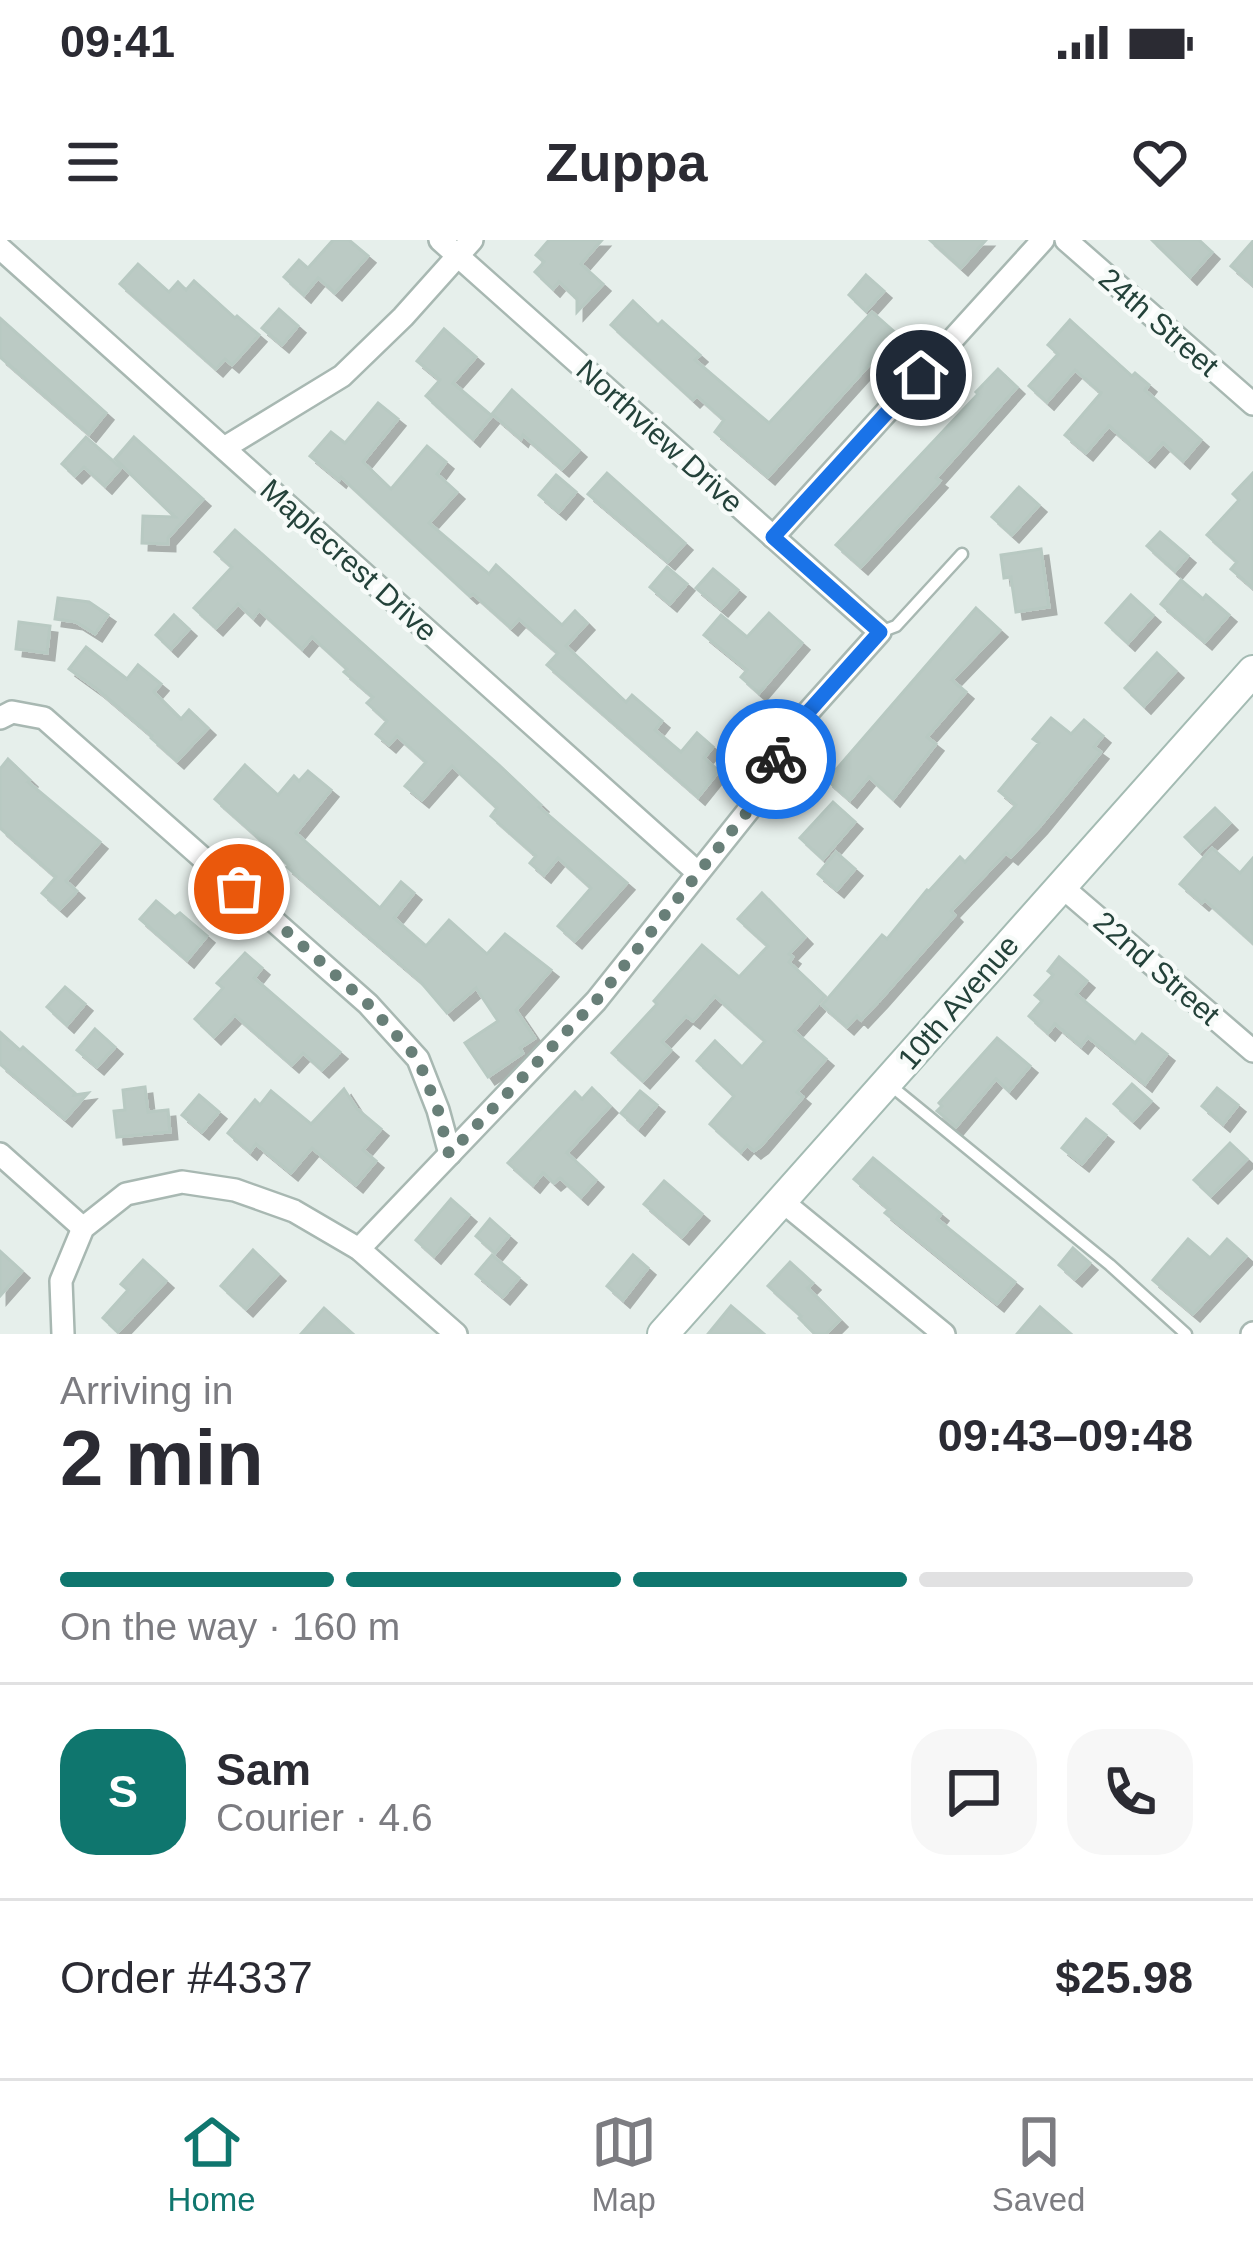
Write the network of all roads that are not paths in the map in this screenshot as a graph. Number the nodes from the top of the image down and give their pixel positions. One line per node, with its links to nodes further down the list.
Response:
1 (440, 240): 5 (street, Northview Drive)
2 (1043, 240): 8 (street)
3 (1066, 240): 6 (street, 24th Street)
4 (0, 248): 7 (street, Maplecrest Drive)
5 (465, 248): 7 (street); 8 (street, Northview Drive)
6 (1253, 404)
7 (224, 448): 13 (street, Maplecrest Drive)
8 (773, 537): 10 (street, Northview Drive)
9 (962, 554): 10 (lane)
10 (880, 632): 13 (street)
11 (1253, 671): 14 (street, 10th Avenue)
12 (6, 715): 18 (street)
13 (697, 872): 18 (street)
14 (1061, 886): 15 (street, 22nd Street); 16 (street, 10th Avenue)
15 (1253, 1051)
16 (887, 1082): 19 (street, 10th Avenue); 26 (lane)
17 (0, 1154): 20 (street)
18 (449, 1154): 21 (street)
19 (783, 1202): 24 (street, 10th Avenue); 25 (street)
20 (83, 1228): 21 (street); 22 (street)
21 (359, 1249): 23 (street)
22 (63, 1334)
23 (456, 1334)
24 (663, 1334)
25 (944, 1334)
26 (1186, 1334)

